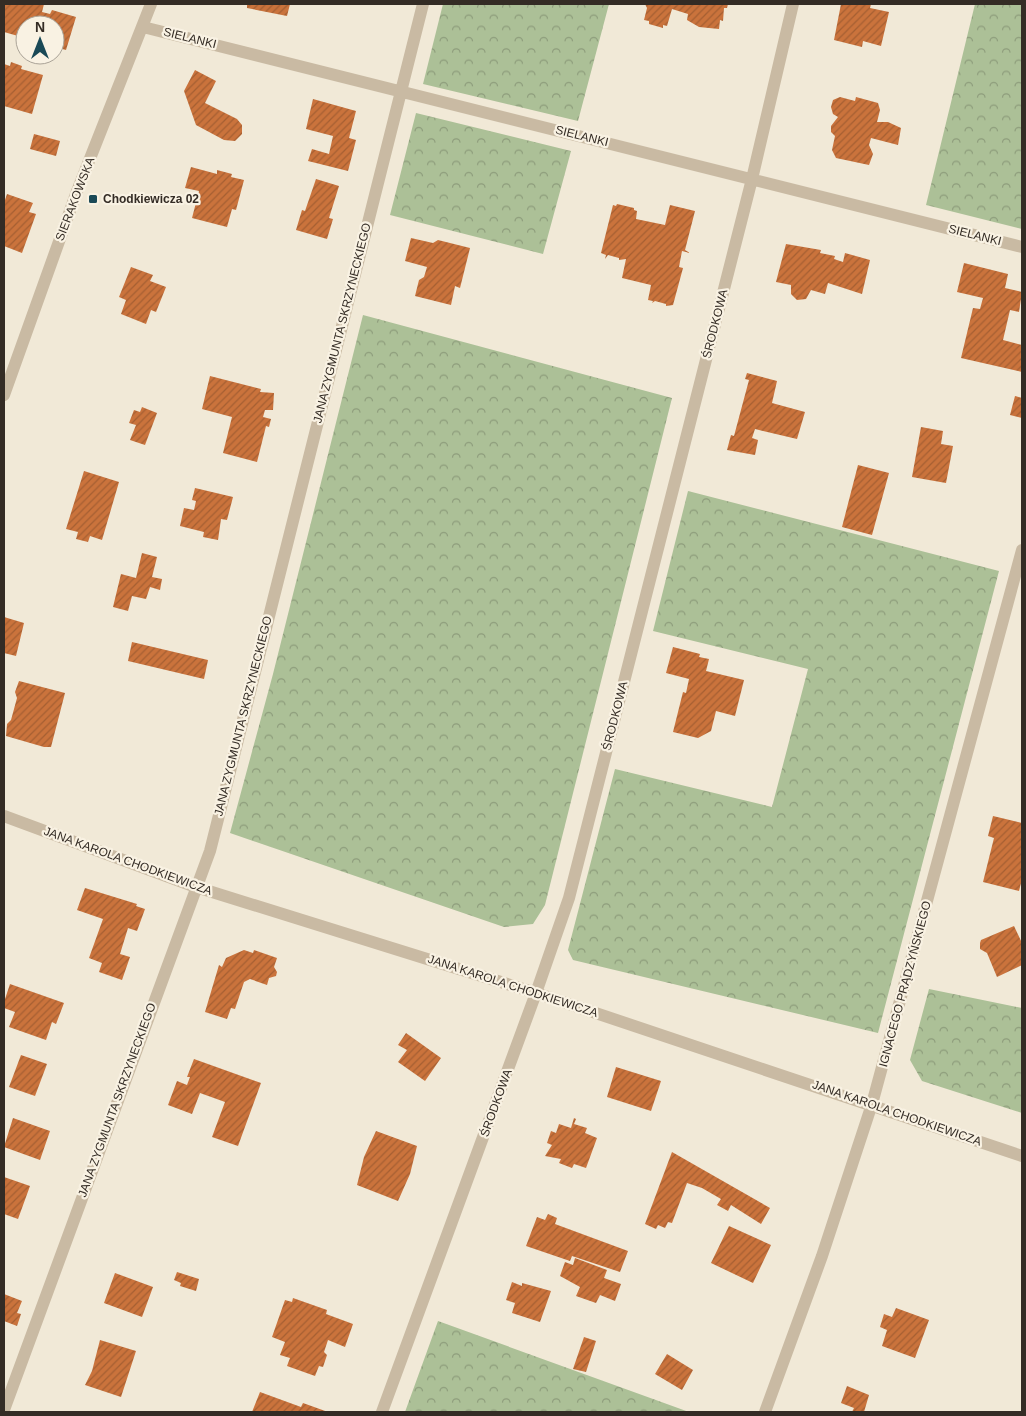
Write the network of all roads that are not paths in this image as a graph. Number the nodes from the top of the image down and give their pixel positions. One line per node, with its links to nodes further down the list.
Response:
1 (151, 4): 4 (street, SIERAKOWSKA)
2 (422, 4): 5 (street, JANA ZYGMUNTA SKRZYNECKIEGO)
3 (793, 4): 6 (street, ŚRODKOWA)
4 (143, 27): 5 (street, SIELANKI); 8 (street, SIERAKOWSKA)
5 (401, 91): 6 (street, SIELANKI); 11 (street, JANA ZYGMUNTA SKRZYNECKIEGO)
6 (752, 179): 7 (street, SIELANKI); 12 (street, ŚRODKOWA)
7 (1022, 247)
8 (4, 395)
9 (1022, 550): 13 (street, IGNACEGO PRĄDZYŃSKIEGO)
10 (4, 816): 11 (street, JANA KAROLA CHODKIEWICZA)
11 (196, 887): 12 (street, JANA KAROLA CHODKIEWICZA); 15 (street, JANA ZYGMUNTA SKRZYNECKIEGO)
12 (536, 993): 13 (street, JANA KAROLA CHODKIEWICZA); 16 (street, ŚRODKOWA)
13 (872, 1104): 14 (street, JANA KAROLA CHODKIEWICZA); 17 (street, IGNACEGO PRĄDZYŃSKIEGO)
14 (1022, 1156)
15 (4, 1410)
16 (382, 1412)
17 (766, 1412)

